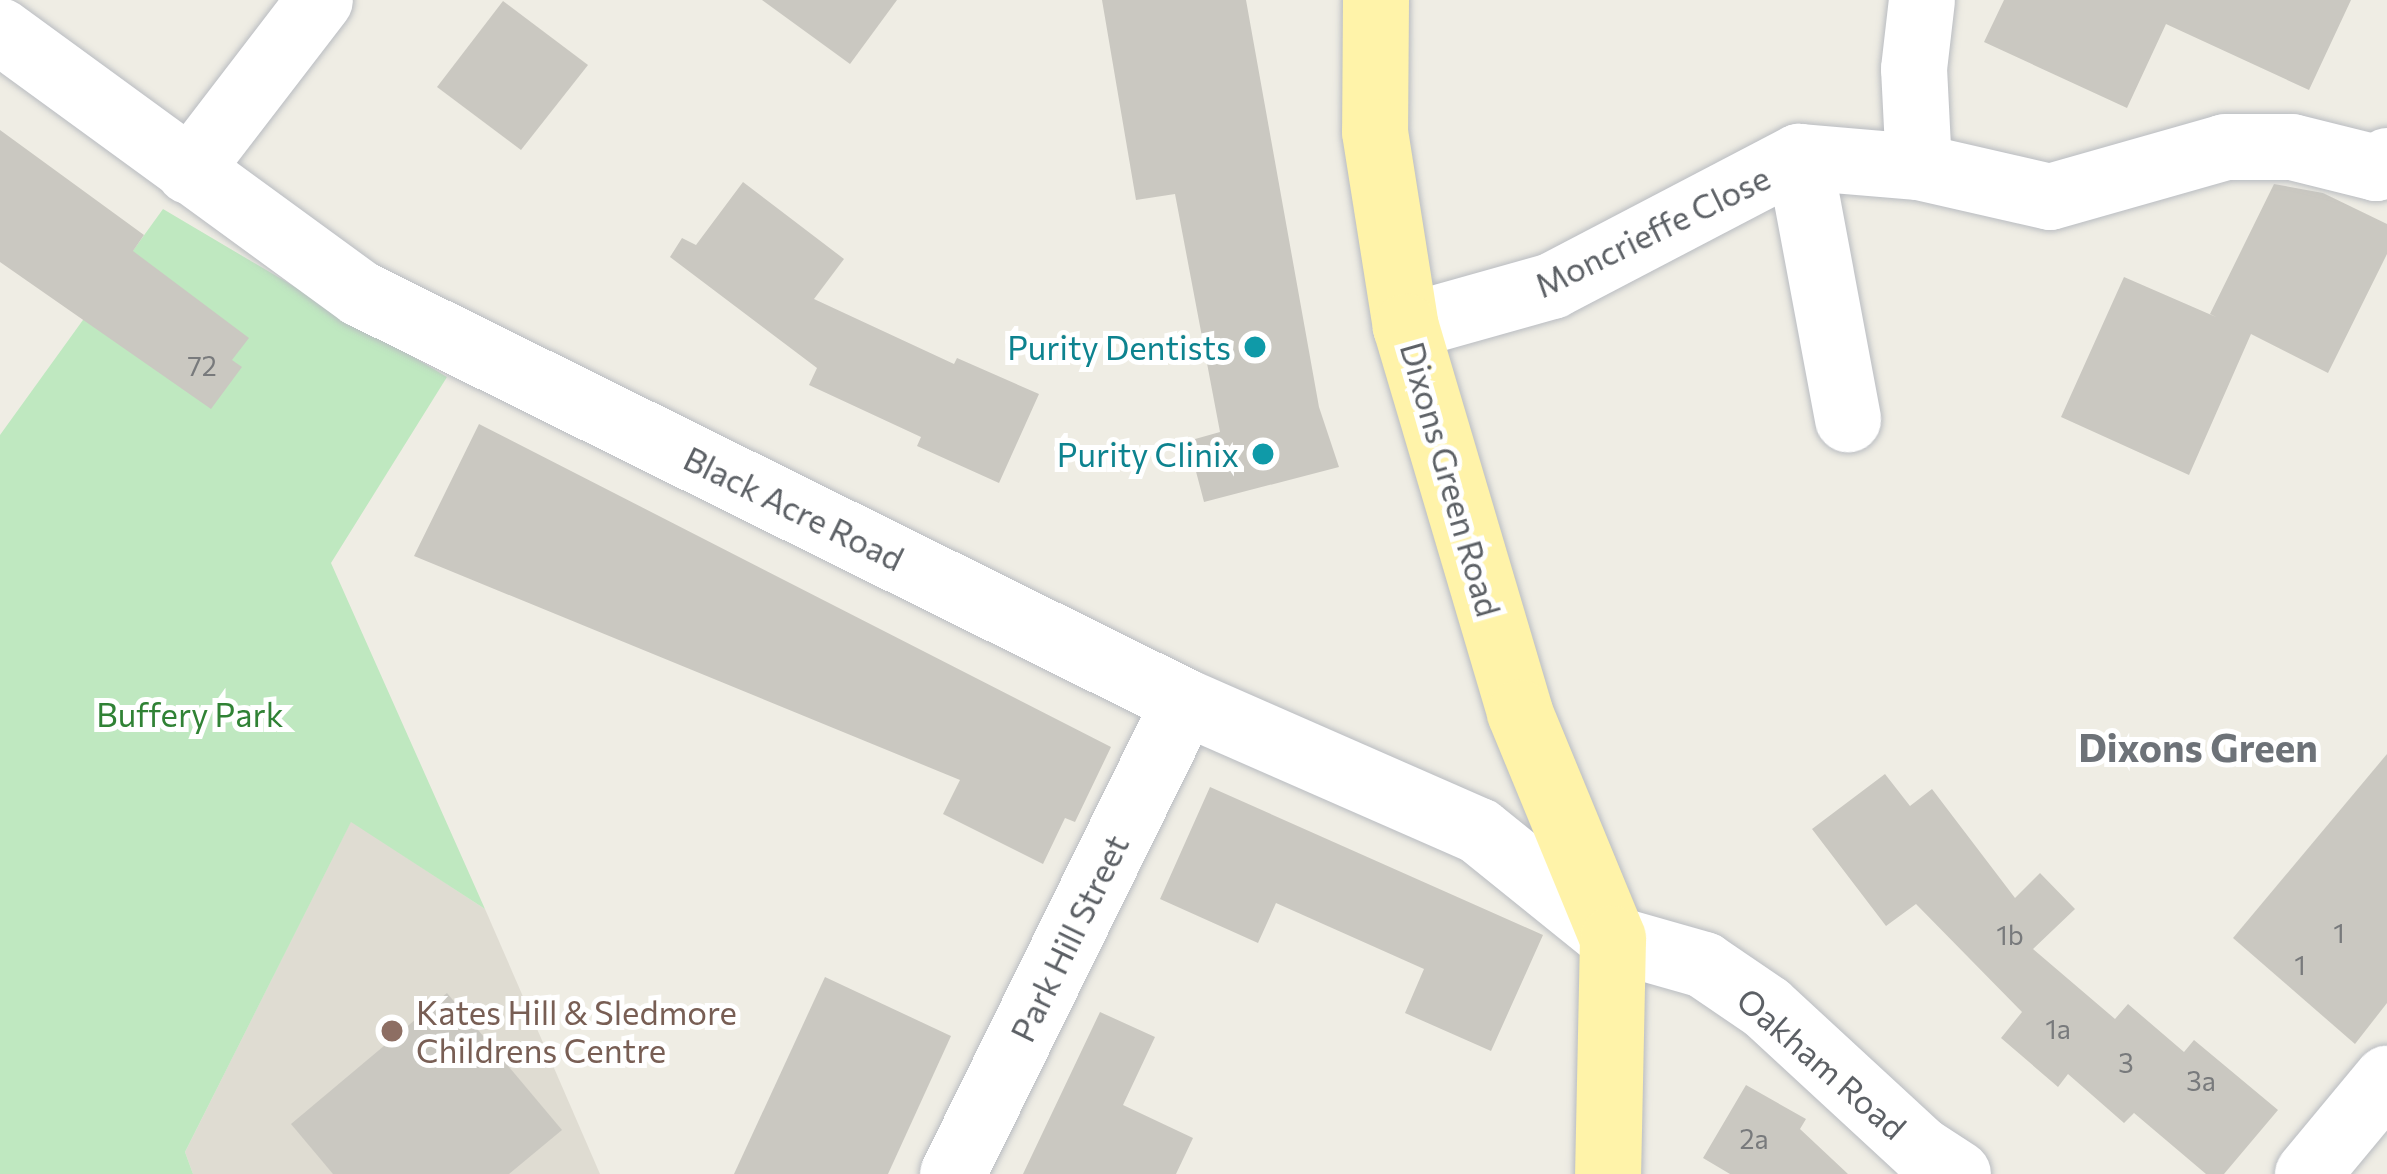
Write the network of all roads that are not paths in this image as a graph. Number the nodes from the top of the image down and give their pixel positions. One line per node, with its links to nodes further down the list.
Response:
1 (320, 0): 8 (street)
2 (1376, 0): 9 (main road, Dixons Green Road)
3 (1922, 0): 7 (street)
4 (0, 31): 8 (street, Black Acre Road)
5 (1799, 157): 7 (street, Moncrieffe Close); 9 (street, Moncrieffe Close); 10 (street)
6 (2387, 160): 7 (street, Moncrieffe Close)
7 (1919, 167)
8 (189, 171): 11 (street, Black Acre Road)
9 (1406, 327): 12 (main road, Dixons Green Road)
10 (1848, 419)
11 (1185, 702): 12 (street, Black Acre Road); 14 (street, Park Hill Street)
12 (1612, 939): 15 (main road); 16 (street, Oakham Road)
13 (2387, 1079): 17 (street)
14 (953, 1174)
15 (1608, 1174)
16 (1958, 1174)
17 (2308, 1174)

